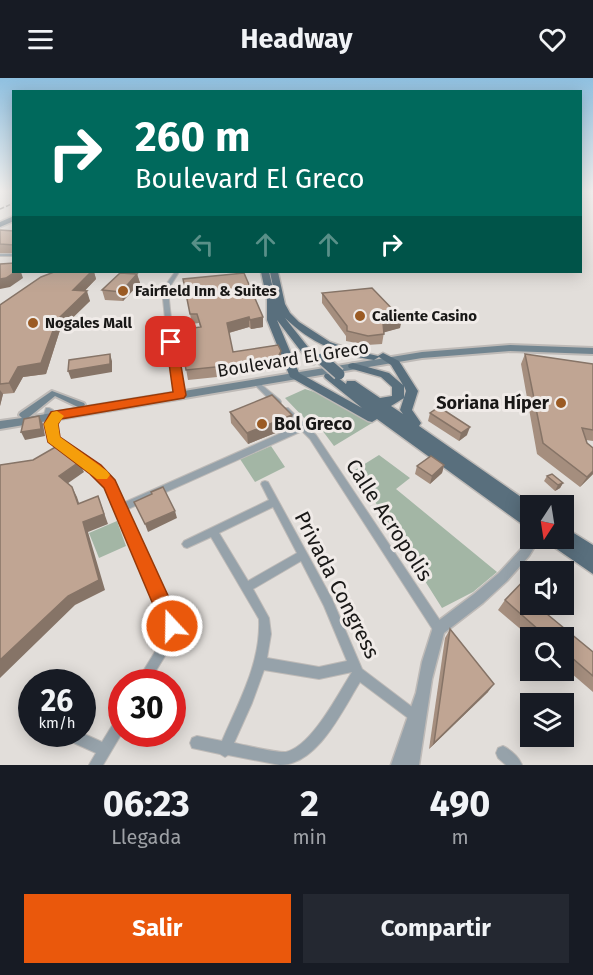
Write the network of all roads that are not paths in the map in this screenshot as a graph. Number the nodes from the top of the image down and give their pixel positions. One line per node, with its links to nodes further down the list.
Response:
1 (176, 273): 14 (street)
2 (265, 273): 4 (main road)
3 (274, 273): 5 (main road)
4 (270, 302): 9 (main road); 11 (main road)
5 (286, 315): 8 (main road); 9 (main road)
6 (593, 345): 8 (main road, Boulevard El Greco)
7 (593, 351): 8 (main road, Boulevard El Greco)
8 (383, 358): 10 (main road, Boulevard El Greco); 11 (main road, Boulevard El Greco); 23 (main road)
9 (318, 360): 12 (main road)
10 (353, 366): 11 (main road, Boulevard El Greco); 15 (main road)
11 (293, 372): 13 (main road, Boulevard El Greco); 14 (main road, Boulevard El Greco); 22 (main road)
12 (334, 375): 15 (main road); 22 (main road)
13 (255, 382): 14 (main road, Boulevard El Greco); 21 (street, Calle Acropolis)
14 (179, 392): 16 (main road, Boulevard El Greco); 18 (main road, Boulevard El Greco)
15 (378, 402): 23 (main road)
16 (80, 405): 17 (main road); 18 (main road, Boulevard El Greco)
17 (24, 415): 18 (main road, Boulevard El Greco); 19 (main road, Boulevard El Greco)
18 (52, 415): 20 (main road, Boulevard El Greco); 27 (street)
19 (0, 419)
20 (0, 425)
21 (305, 429): 27 (street); 38 (street, Calle Acropolis)
22 (403, 433): 28 (main road)
23 (430, 439): 26 (main road)
24 (265, 484): 25 (street, Privada Congress)
25 (274, 502): 29 (street); 35 (street, Privada Congress)
26 (520, 503)
27 (121, 508): 40 (street)
28 (520, 515)
29 (213, 531): 31 (street); 37 (street)
30 (574, 541): 34 (main road)
31 (187, 544)
32 (528, 549): 38 (street)
33 (568, 549): 36 (main road)
34 (593, 554)
35 (301, 556): 37 (street); 41 (street, Privada Congress)
36 (593, 567)
37 (246, 587): 39 (street)
38 (439, 629): 42 (street)
39 (259, 663): 41 (street); 47 (street)
40 (151, 669)
41 (356, 669): 42 (street, Privada Congress); 47 (street)
42 (417, 718): 50 (street); 51 (street)
43 (108, 743): 46 (street)
44 (197, 743): 47 (street)
45 (96, 746): 46 (street)
46 (104, 750): 49 (street)
47 (225, 750)
48 (503, 753): 52 (street)
49 (96, 765)
50 (399, 765)
51 (411, 765)
52 (515, 765)

